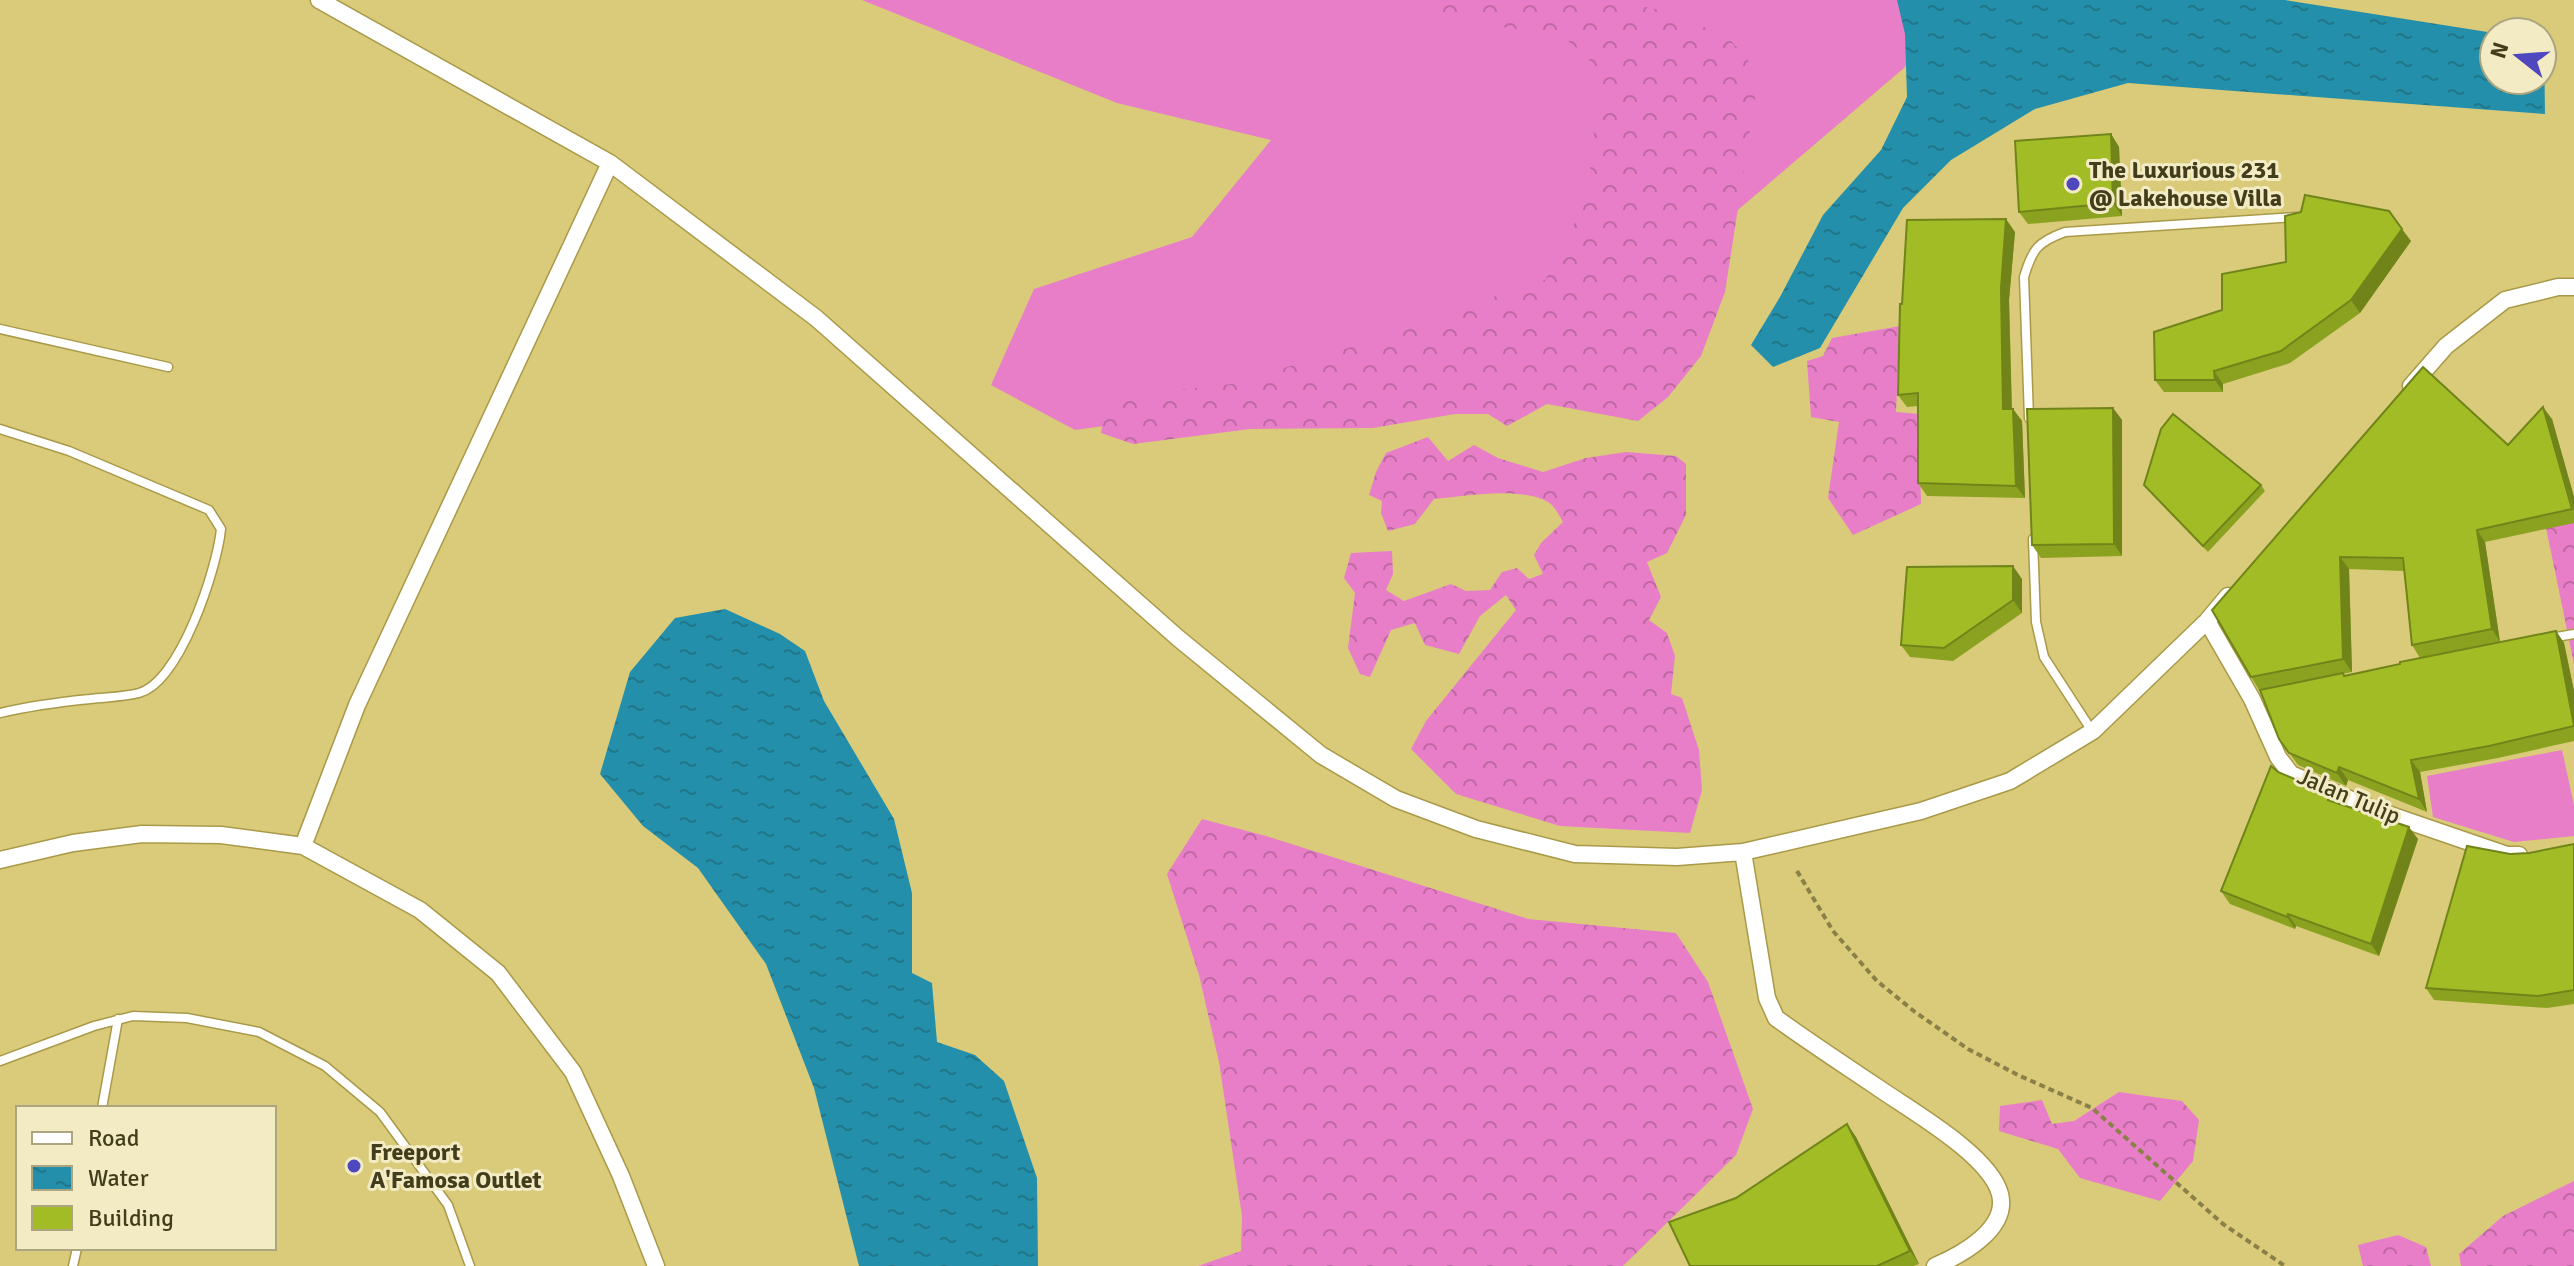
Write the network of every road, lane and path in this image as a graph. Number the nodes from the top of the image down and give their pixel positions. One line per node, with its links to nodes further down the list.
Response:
1 (319, 0): 2 (street)
2 (610, 163): 17 (street); 18 (street)
3 (2299, 217): 9 (lane)
4 (2574, 287): 7 (street)
5 (0, 329): 6 (lane)
6 (168, 367)
7 (2404, 394)
8 (0, 429): 15 (lane)
9 (2029, 434)
10 (2033, 528): 16 (lane)
11 (2238, 585): 12 (street)
12 (2207, 621): 16 (street); 19 (street, Jalan Tulip)
13 (2574, 634): 14 (lane)
14 (2546, 639)
15 (0, 713)
16 (2093, 731): 18 (street)
17 (303, 846): 20 (street); 26 (street)
18 (1743, 852): 27 (street)
19 (2536, 855)
20 (0, 860)
21 (1797, 871): 28 (path)
22 (118, 1019): 23 (lane); 24 (lane); 25 (lane)
23 (0, 1061)
24 (102, 1106)
25 (470, 1266)
26 (656, 1266)
27 (1935, 1266)
28 (2285, 1266)

